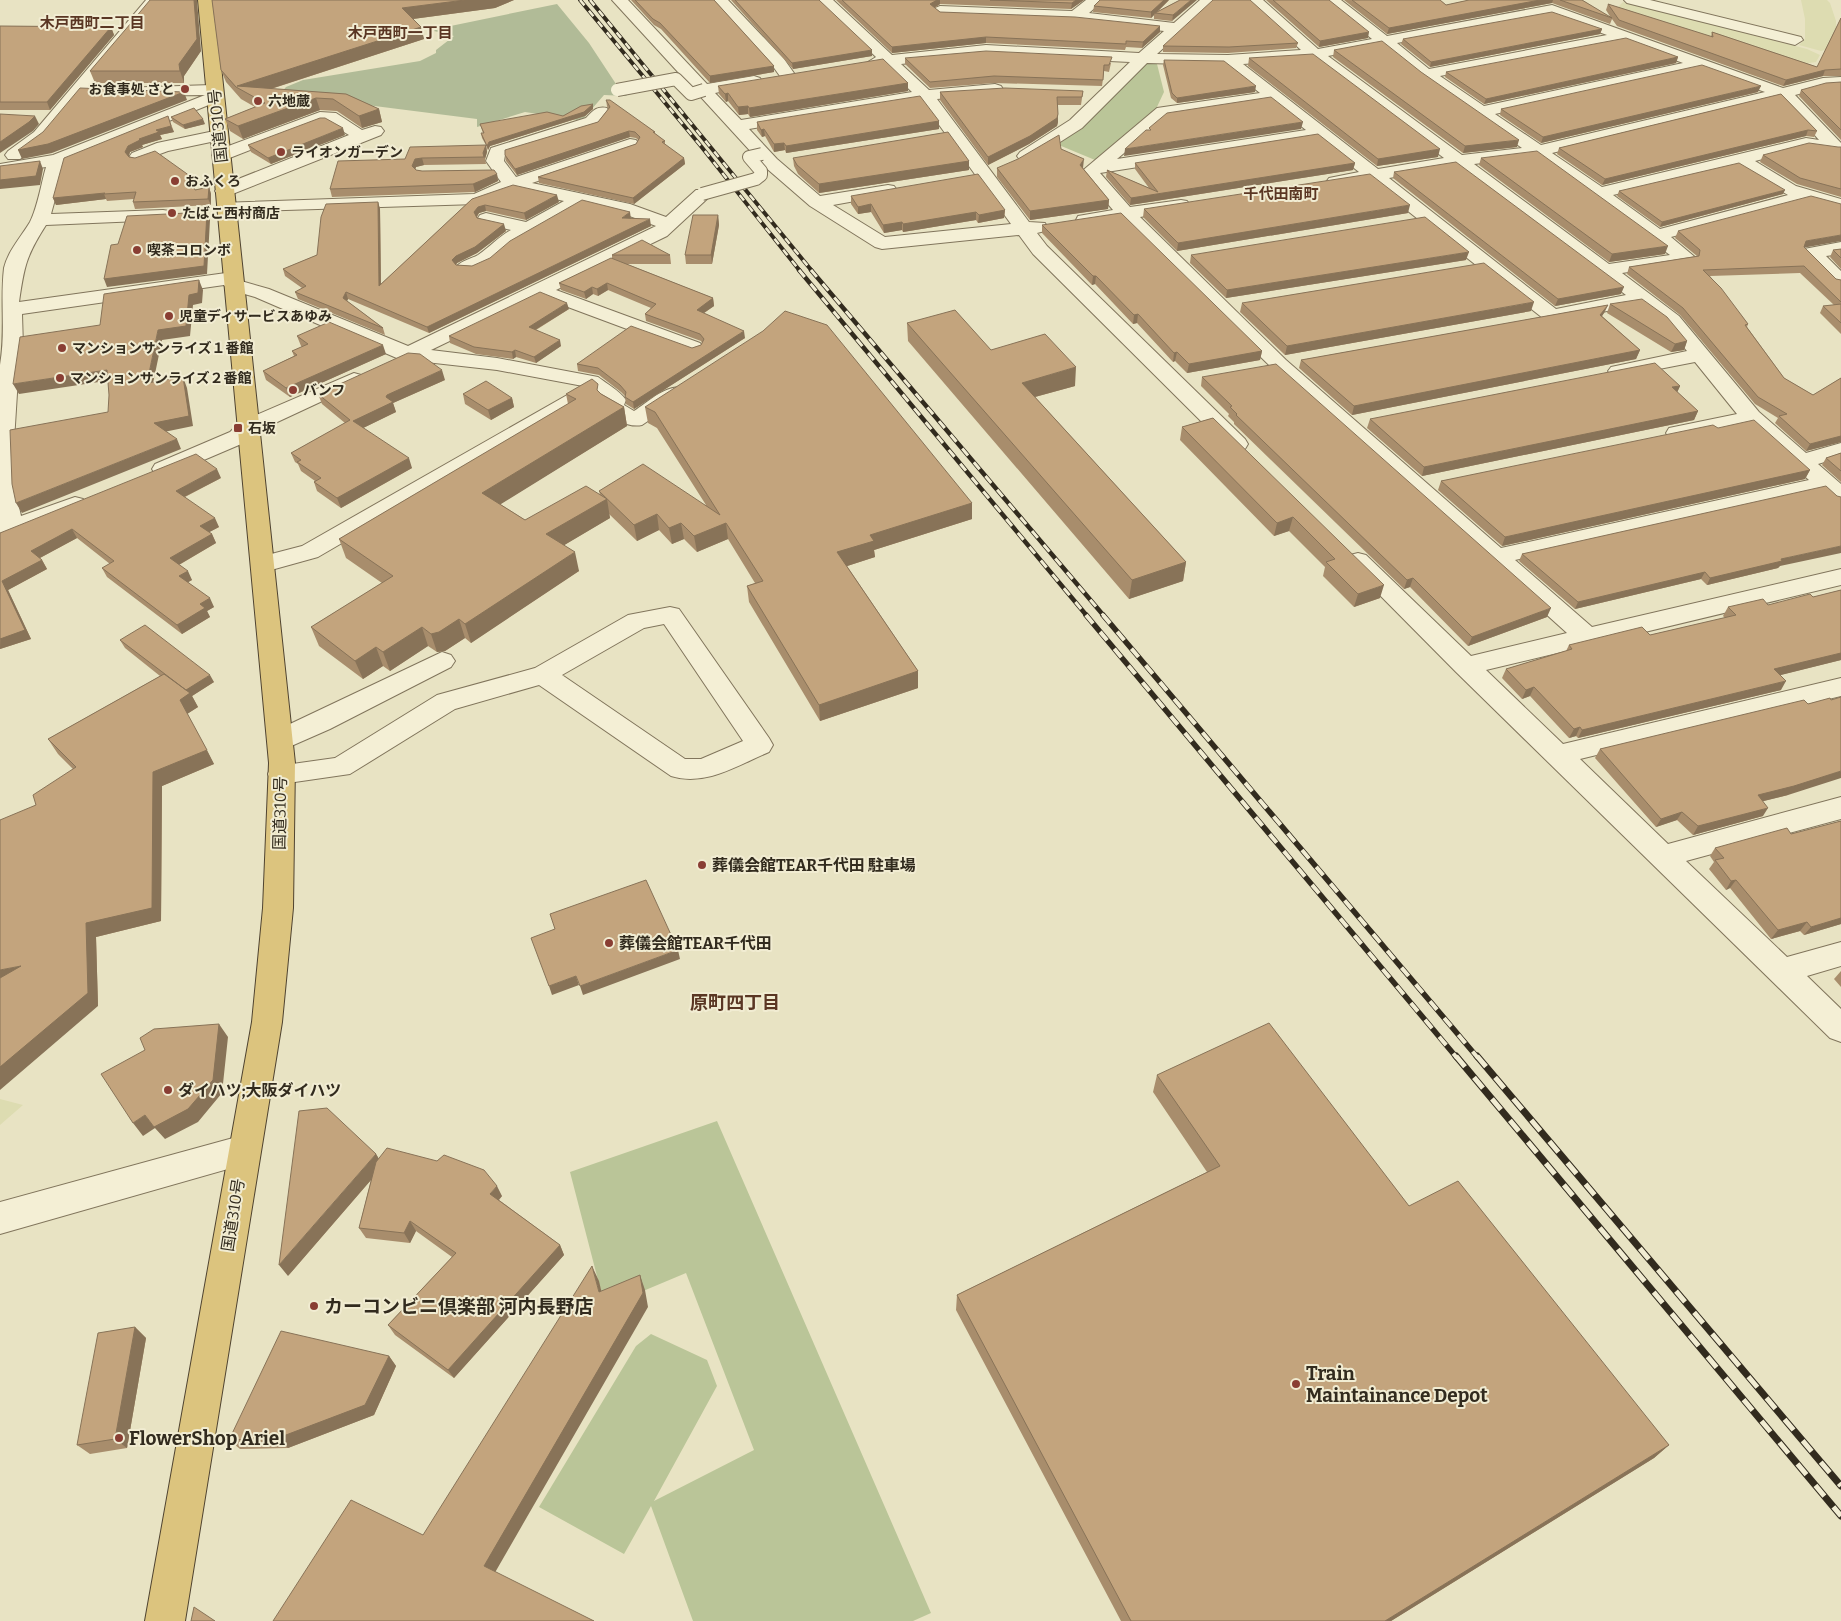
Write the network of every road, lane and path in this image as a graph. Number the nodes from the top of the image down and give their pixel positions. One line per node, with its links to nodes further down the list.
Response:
1 (154, 0): 33 (street)
2 (206, 0): 38 (highway, 国道310号)
3 (620, 0): 35 (street)
4 (720, 0): 31 (street)
5 (824, 0): 25 (street)
6 (926, 0): 13 (street)
7 (1096, 0): 14 (street)
8 (1209, 0): 17 (street)
9 (1254, 0): 23 (street)
10 (1332, 0): 21 (street)
11 (1632, 0): 20 (street)
12 (1616, 6): 16 (street)
13 (940, 11): 14 (street); 15 (street)
14 (1075, 16): 17 (street)
15 (955, 24)
16 (1592, 24): 18 (street); 21 (street)
17 (1177, 28): 24 (street)
18 (1626, 36): 27 (street); 30 (street)
19 (970, 37): 22 (street)
20 (1795, 40)
21 (1384, 43): 23 (street); 30 (street)
22 (986, 50): 24 (street); 25 (street)
23 (1315, 54): 26 (street); 60 (street)
24 (1143, 58): 26 (street); 39 (street)
25 (887, 60): 28 (street); 41 (street)
26 (1228, 60): 42 (street)
27 (1703, 63): 40 (street); 44 (street)
28 (860, 64)
29 (806, 73): 31 (street)
30 (1426, 74): 44 (street)
31 (788, 76): 35 (street)
32 (1841, 82): 40 (street)
33 (79, 90): 38 (street); 46 (street)
34 (617, 90): 35 (street, bridge)
35 (704, 90): 47 (street)
36 (1015, 90): 41 (street)
37 (1089, 92): 39 (street)
38 (214, 93): 51 (highway, 国道310号); 57 (street)
39 (1108, 93): 65 (street)
40 (1783, 93): 52 (street); 54 (street)
41 (924, 94): 47 (street); 65 (street)
42 (1275, 96): 50 (street); 62 (street)
43 (601, 112): 67 (street)
44 (1482, 112): 54 (street)
45 (30, 116): 46 (street)
46 (57, 117): 61 (street)
47 (736, 126): 56 (street)
48 (375, 131): 76 (street)
49 (355, 132): 51 (street)
50 (1322, 133): 62 (street); 66 (street)
51 (220, 145): 55 (street); 76 (highway, 国道310号)
52 (1838, 148): 59 (street)
53 (628, 150): 67 (street)
54 (1538, 151): 60 (street); 70 (street)
55 (138, 157)
56 (766, 159): 58 (street); 71 (street, bridge); 74 (street)
57 (58, 160): 63 (street); 82 (street)
58 (790, 160)
59 (1740, 160): 70 (street); 72 (street)
60 (1457, 161): 66 (street); 96 (street)
61 (0, 163)
62 (1096, 167): 79 (street)
63 (0, 169)
64 (484, 171): 67 (street)
65 (990, 171): 88 (street)
66 (1376, 175): 68 (street); 80 (street)
67 (508, 178): 73 (street); 76 (street)
68 (1318, 184)
69 (905, 187): 74 (street)
70 (1600, 193): 89 (street)
71 (702, 194): 85 (street)
72 (1806, 196): 77 (street); 89 (street)
73 (580, 198): 85 (street); 87 (street)
74 (816, 202): 88 (street)
75 (1202, 202): 79 (street)
76 (221, 206): 98 (highway, 国道310号)
77 (1841, 206)
78 (177, 214): 82 (street)
79 (1125, 214): 84 (street); 92 (street)
80 (1428, 218): 83 (street); 93 (street)
81 (486, 219): 87 (street)
82 (40, 220): 103 (street)
83 (1408, 221)
84 (1070, 222)
85 (668, 224): 99 (street)
86 (1051, 225): 88 (street)
87 (529, 228): 94 (street)
88 (1023, 229): 121 (street)
89 (1658, 235): 96 (street)
90 (1841, 248): 97 (street)
91 (1191, 256): 92 (street)
92 (1172, 259): 102 (street)
93 (1486, 264): 95 (street); 104 (street)
94 (466, 267)
95 (1456, 268)
96 (1605, 270): 100 (street)
97 (1841, 281)
98 (233, 282): 103 (street); 107 (street); 118 (highway, 国道310号)
99 (539, 290): 106 (street); 107 (street)
100 (1643, 298): 104 (street); 108 (street)
101 (1240, 304): 102 (street)
102 (1221, 308): 110 (street)
103 (6, 310): 114 (street)
104 (1551, 316): 105 (street)
105 (1522, 321)
106 (693, 347)
107 (408, 354): 113 (street); 118 (street)
108 (1700, 355): 111 (street); 115 (street)
109 (1308, 359): 110 (street)
110 (1269, 366): 117 (street)
111 (1602, 374)
112 (690, 384): 113 (street)
113 (599, 385): 132 (street)
114 (3, 393): 127 (street)
115 (1751, 417): 119 (street); 122 (street)
116 (1376, 419): 117 (street)
117 (1346, 424): 125 (street)
118 (248, 428): 123 (street); 132 (highway, 国道310号)
119 (1655, 437)
120 (1841, 450): 122 (street)
121 (1253, 459)
122 (1800, 462): 126 (street)
123 (145, 476)
124 (1444, 480): 125 (street)
125 (1416, 486): 131 (street)
126 (1833, 490): 131 (street)
127 (3, 494): 129 (street)
128 (92, 497): 129 (street)
129 (6, 531)
130 (1345, 549): 136 (street)
131 (1494, 557): 134 (street)
132 (264, 564): 139 (highway, 国道310号)
133 (1841, 577): 134 (street)
134 (1586, 636): 136 (street)
135 (442, 661): 139 (street)
136 (1465, 666): 140 (street)
137 (543, 675): 137 (street); 141 (street)
138 (1841, 687): 140 (street)
139 (280, 740): 141 (highway, 国道310号)
140 (1557, 755): 143 (street)
141 (282, 774): 147 (highway, 国道310号)
142 (1841, 808): 143 (street)
143 (1663, 856): 145 (street)
144 (1841, 954): 145 (street)
145 (1783, 972): 146 (street)
146 (1841, 1029)
147 (244, 1150): 148 (street); 149 (highway, 国道310号)
148 (0, 1218)
149 (165, 1621)

